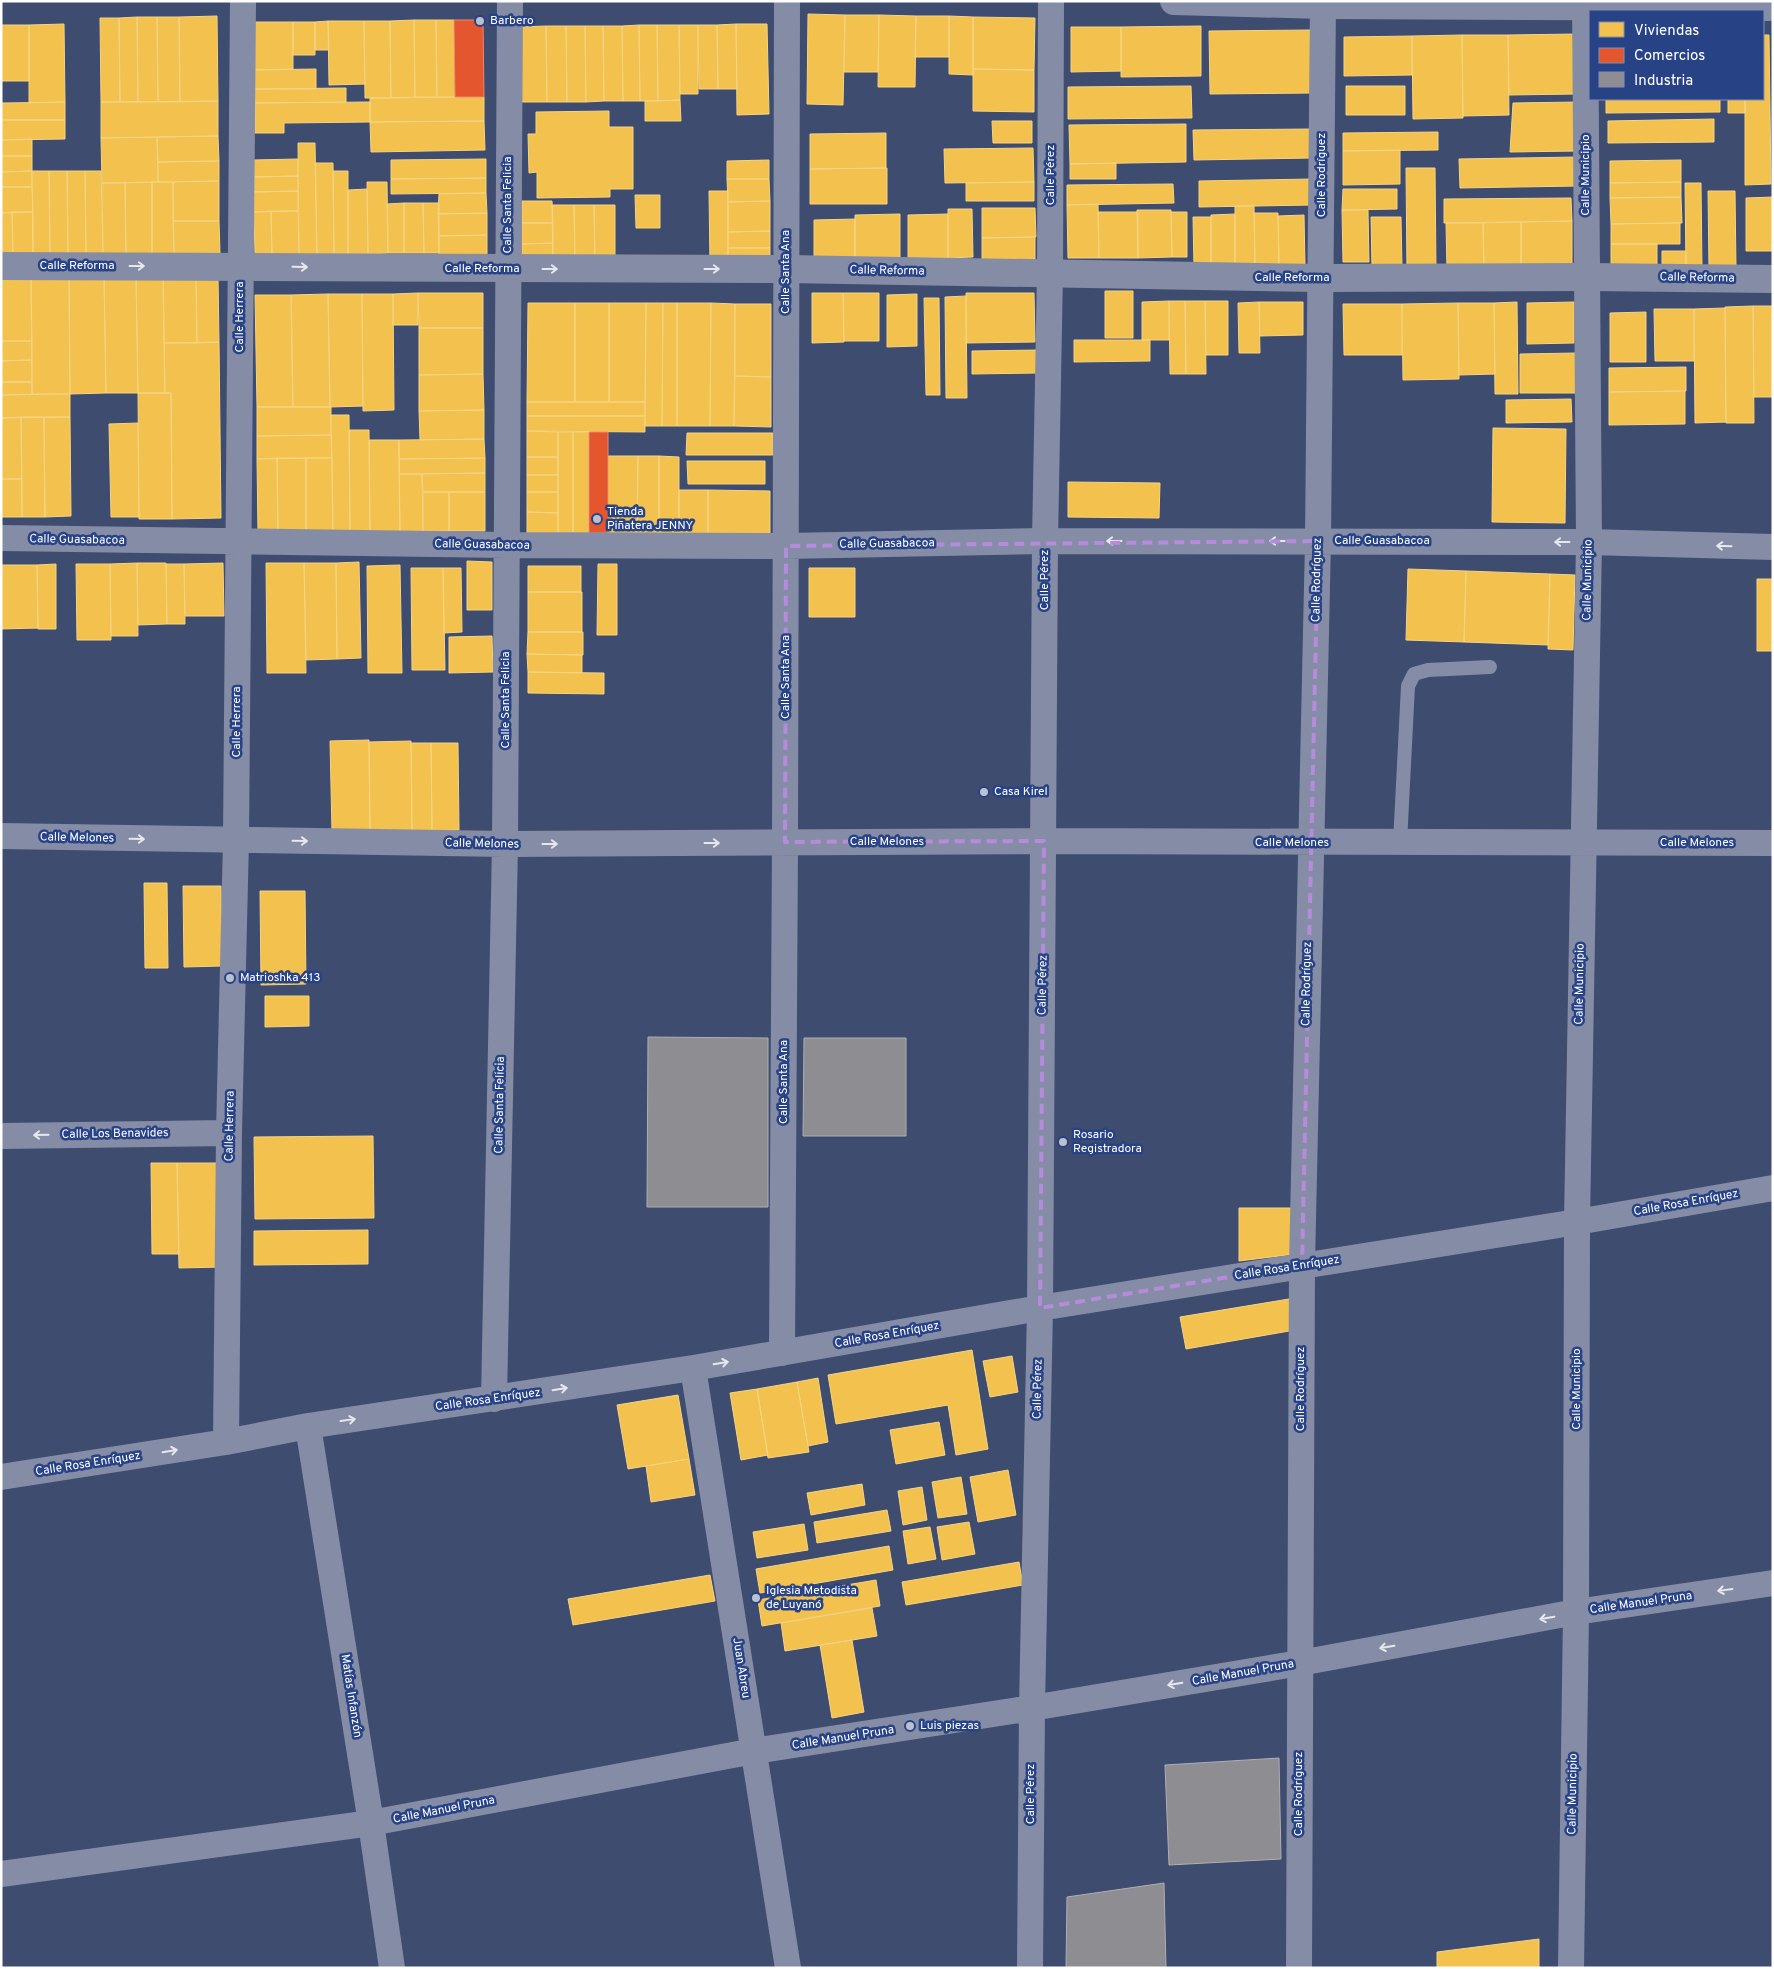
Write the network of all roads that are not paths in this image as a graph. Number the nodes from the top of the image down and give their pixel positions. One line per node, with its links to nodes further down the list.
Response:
1 (243, 1): 10 (street, Calle Herrera)
2 (510, 1): 11 (street, Calle Santa Felicia)
3 (787, 1): 12 (street, Calle Santa Ana)
4 (1051, 1): 13 (street, Calle Pérez)
5 (1174, 1): 6 (street)
6 (1323, 3): 7 (street); 15 (street, Calle Rodríguez)
7 (1585, 4): 8 (street); 14 (street, Calle Municipio)
8 (1773, 7)
9 (1, 266): 10 (street, Calle Reforma, one-way to 10)
10 (240, 266): 11 (street, Calle Reforma, one-way to 11); 20 (street, Calle Herrera)
11 (508, 269): 12 (street, Calle Reforma, one-way to 12); 22 (street, Calle Santa Felicia)
12 (786, 269): 13 (street, Calle Reforma); 23 (street, Calle Santa Ana)
13 (1050, 273): 15 (street, Calle Reforma); 18 (street, Calle Pérez)
14 (1587, 277): 15 (street, Calle Reforma); 16 (street, Calle Reforma); 21 (street, Calle Municipio)
15 (1321, 278): 19 (street, Calle Rodríguez)
16 (1773, 279)
17 (1, 538): 20 (street, Calle Guasabacoa)
18 (1045, 541): 19 (street, Calle Guasabacoa, one-way to 18); 23 (street, Calle Guasabacoa); 28 (street, Calle Pérez)
19 (1318, 541): 21 (street, Calle Guasabacoa, one-way to 19); 31 (street, Calle Rodríguez)
20 (239, 542): 22 (street, Calle Guasabacoa); 27 (street, Calle Herrera)
21 (1589, 542): 24 (street, Calle Guasabacoa, one-way to 21); 30 (street, Calle Municipio)
22 (507, 545): 23 (street, Calle Guasabacoa); 34 (street, Calle Santa Felicia)
23 (786, 546): 29 (street, Calle Santa Ana)
24 (1773, 547)
25 (1490, 667): 32 (lane)
26 (1, 836): 27 (street, Calle Melones, one-way to 27)
27 (236, 840): 34 (street, Calle Melones, one-way to 34); 35 (street, Calle Herrera)
28 (1044, 841): 29 (street, Calle Melones); 31 (street, Calle Melones); 40 (street, Calle Pérez)
29 (785, 842): 34 (street, Calle Melones, one-way to 29); 41 (street, Calle Santa Ana)
30 (1583, 842): 32 (street, Calle Melones); 33 (street, Calle Melones); 38 (street, Calle Municipio)
31 (1310, 843): 32 (street, Calle Melones); 39 (street, Calle Rodríguez)
32 (1400, 843)
33 (1773, 843)
34 (505, 844): 43 (street, Calle Santa Felicia)
35 (229, 1133): 36 (street, Calle Los Benavides, one-way to 36); 45 (street, Calle Herrera)
36 (1, 1136)
37 (1773, 1188): 38 (street, Calle Rosa Enríquez)
38 (1577, 1222): 39 (street, Calle Rosa Enríquez); 48 (street, Calle Municipio)
39 (1302, 1265): 40 (street, Calle Rosa Enríquez); 49 (street, Calle Rodríguez)
40 (1040, 1308): 41 (street, Calle Rosa Enríquez); 50 (street, Calle Pérez)
41 (782, 1353): 42 (street, Calle Rosa Enríquez, one-way to 41)
42 (693, 1368): 43 (street, Calle Rosa Enríquez, one-way to 42); 51 (street, Juan Abreu)
43 (494, 1399): 44 (street, Calle Rosa Enríquez, one-way to 43)
44 (308, 1426): 45 (street, Calle Rosa Enríquez); 52 (street, Matías Infanzón)
45 (226, 1442): 46 (street, Calle Rosa Enríquez, one-way to 45)
46 (1, 1478)
47 (1773, 1583): 48 (street, Calle Manuel Pruna, one-way to 48)
48 (1576, 1612): 49 (street, Calle Manuel Pruna, one-way to 49); 58 (street, Calle Municipio)
49 (1300, 1663): 50 (street, Calle Manuel Pruna, one-way to 50); 57 (street, Calle Rodríguez)
50 (1032, 1708): 51 (street, Calle Manuel Pruna); 56 (street, Calle Pérez)
51 (754, 1751): 52 (street, Calle Manuel Pruna); 55 (street, Juan Abreu)
52 (371, 1824): 53 (street, Calle Manuel Pruna); 54 (street, Matías Infanzón)
53 (1, 1874)
54 (392, 1968)
55 (788, 1968)
56 (1030, 1968)
57 (1298, 1968)
58 (1571, 1968)

